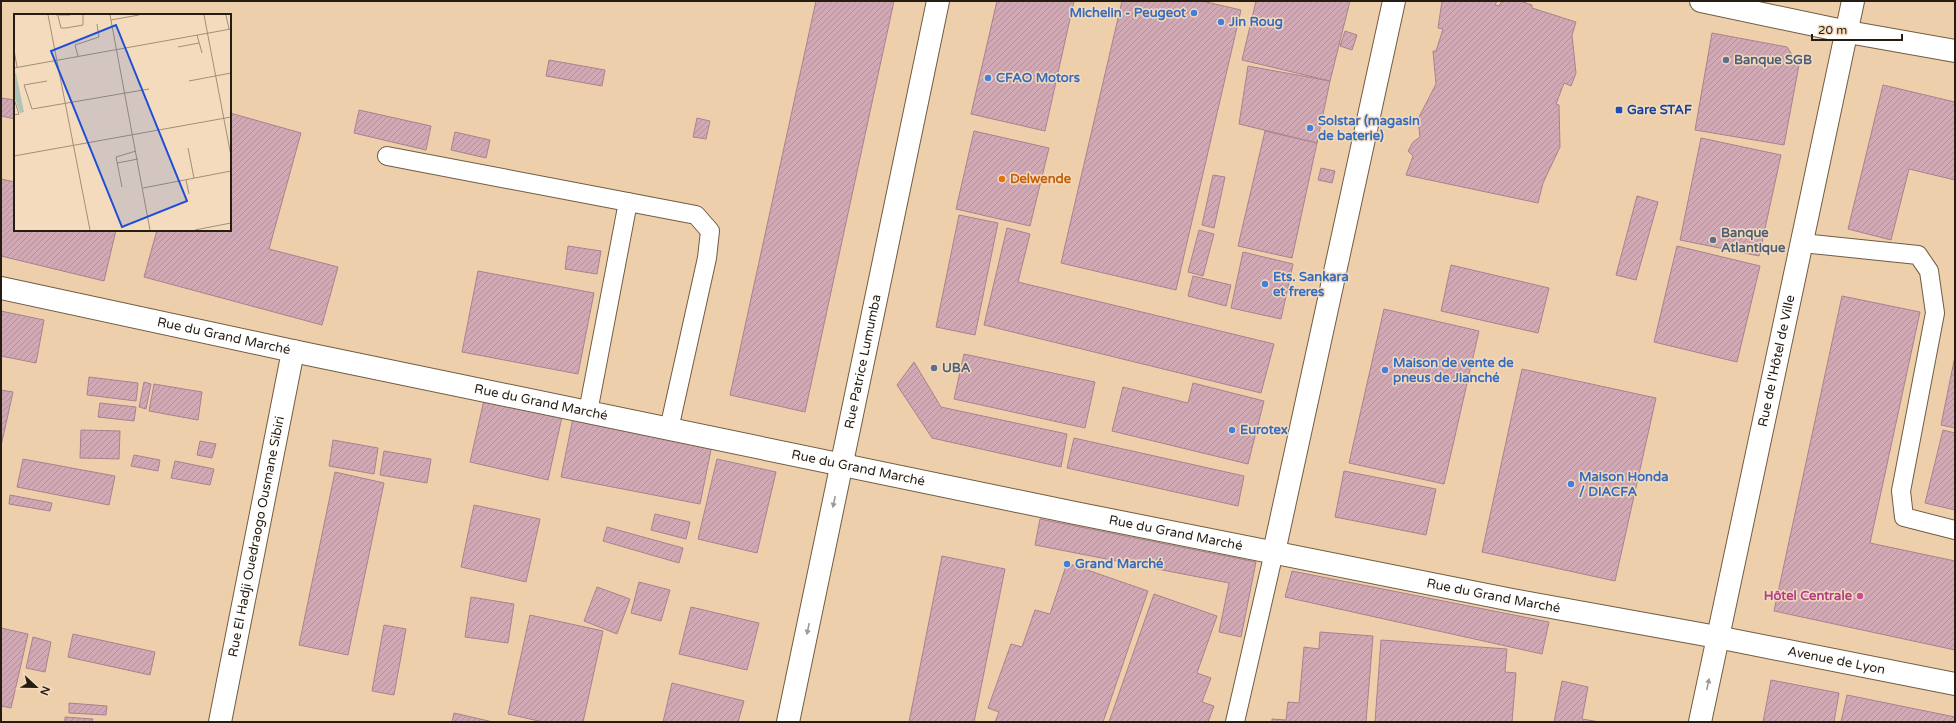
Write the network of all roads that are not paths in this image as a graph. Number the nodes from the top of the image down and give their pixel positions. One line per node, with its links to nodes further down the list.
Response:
1 (938, 1): 14 (street, Rue Patrice Lumumba)
2 (1394, 1): 16 (street)
3 (1701, 1): 5 (street)
4 (1853, 1): 5 (street, Rue de l'Hôtel de Ville)
5 (1848, 32): 6 (street); 9 (street, Rue de l'Hôtel de Ville)
6 (1955, 50)
7 (387, 156): 8 (lane)
8 (628, 202): 12 (lane); 13 (lane)
9 (1802, 243): 15 (lane); 17 (street, Rue de l'Hôtel de Ville)
10 (1, 288): 11 (street, Rue du Grand Marché)
11 (293, 351): 12 (street, Rue du Grand Marché); 19 (street, Rue El Hadji Ouedraogo Ousmane Sibiri)
12 (588, 412): 13 (street, Rue du Grand Marché)
13 (668, 429): 14 (street, Rue du Grand Marché)
14 (842, 464): 16 (street, Rue du Grand Marché); 20 (street, Rue Patrice Lumumba, one-way to 20)
15 (1955, 530)
16 (1274, 552): 17 (street, Rue du Grand Marché); 21 (lane)
17 (1717, 637): 18 (street, Avenue de Lyon); 22 (street, Rue de l'Hôtel de Ville, one-way to 17)
18 (1955, 684)
19 (220, 722)
20 (788, 722)
21 (1235, 722)
22 (1700, 722)

